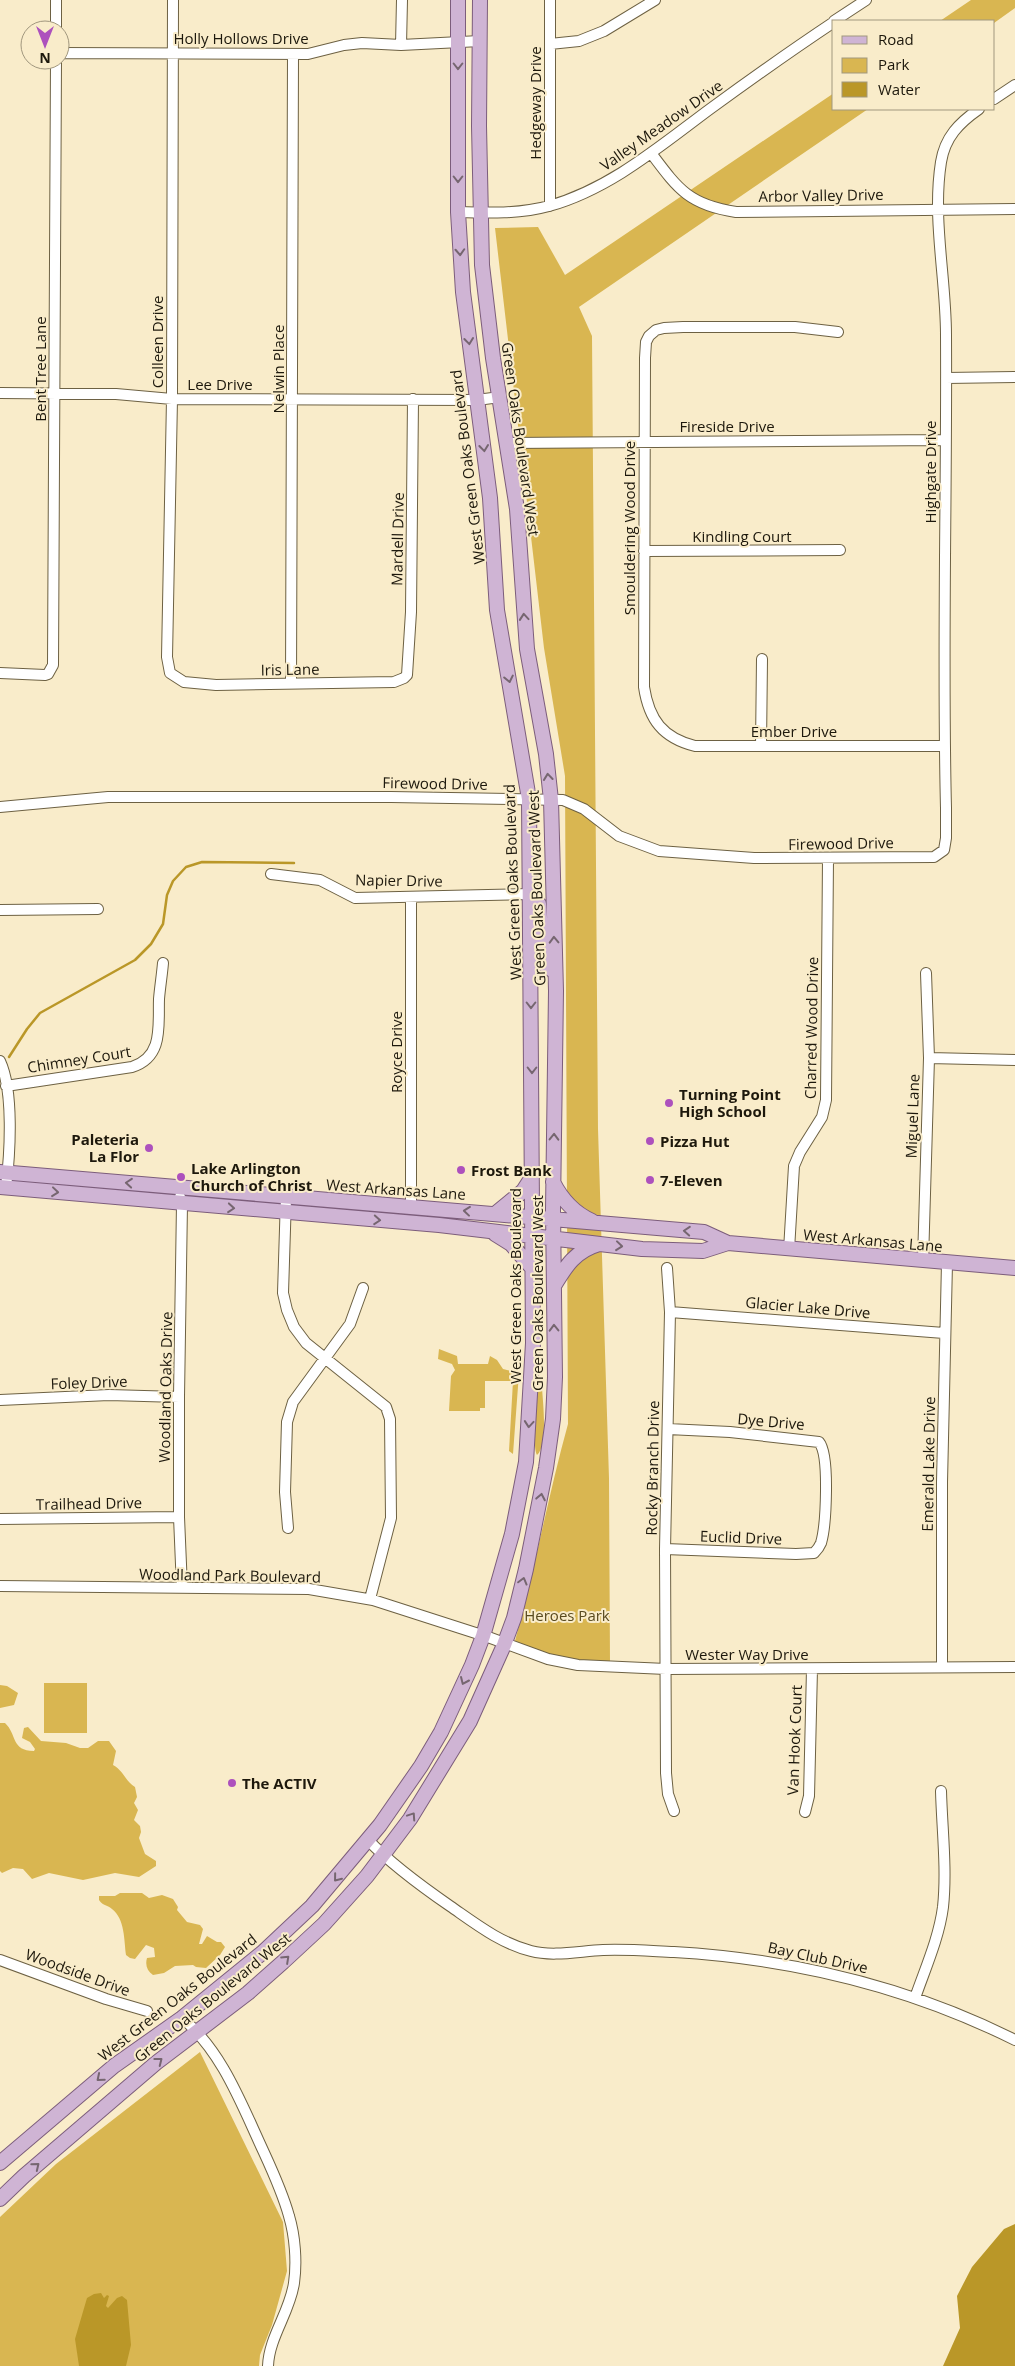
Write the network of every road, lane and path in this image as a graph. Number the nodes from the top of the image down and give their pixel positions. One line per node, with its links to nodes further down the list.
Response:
1 (56, 0): 9 (street)
2 (173, 0): 16 (street, Colleen Drive)
3 (402, 0): 15 (street)
4 (458, 0): 13 (main road, West Green Oaks Boulevard)
5 (480, 0): 12 (main road, Green Oaks Boulevard West)
6 (550, 0): 14 (street, Hedgeway Drive)
7 (655, 0): 14 (street)
8 (866, 0): 10 (street, Valley Meadow Drive)
9 (56, 20)
10 (836, 20)
11 (832, 22): 23 (street, Valley Meadow Drive)
12 (480, 41): 13 (street, Holly Hollows Drive); 28 (main road, Green Oaks Boulevard West)
13 (458, 42): 15 (street, Holly Hollows Drive); 27 (main road, West Green Oaks Boulevard, one-way to 27)
14 (550, 44): 24 (street, Hedgeway Drive)
15 (401, 45): 18 (street, Holly Hollows Drive)
16 (172, 52): 17 (street, Holly Hollows Drive); 18 (street, Holly Hollows Drive); 35 (street, Colleen Drive)
17 (70, 53)
18 (293, 54): 36 (street, Nelwin Place)
19 (56, 70): 33 (street, Bent Tree Lane)
20 (1015, 84): 21 (street)
21 (995, 97)
22 (978, 110): 25 (street, Highgate Drive)
23 (651, 153): 24 (street, Valley Meadow Drive); 25 (street, Arbor Valley Drive)
24 (550, 206): 28 (street, Valley Meadow Drive)
25 (938, 209): 26 (street, Arbor Valley Drive); 31 (street, Highgate Drive)
26 (1015, 209)
27 (458, 212): 28 (street, Valley Meadow Drive); 38 (main road, West Green Oaks Boulevard, one-way to 38)
28 (481, 213): 34 (main road, Green Oaks Boulevard West)
29 (838, 332): 40 (street, Smouldering Wood Drive)
30 (1015, 377): 31 (street)
31 (946, 378): 39 (street, Highgate Drive)
32 (0, 393): 33 (street, Lee Drive)
33 (55, 393): 35 (street, Lee Drive); 45 (street, Bent Tree Lane)
34 (500, 397): 38 (street, Lee Drive); 41 (main road, Green Oaks Boulevard West)
35 (172, 399): 36 (street, Lee Drive); 47 (street, Colleen Drive)
36 (293, 399): 37 (street, Lee Drive); 48 (street, Nelwin Place)
37 (413, 399): 38 (street, Lee Drive); 46 (street, Mardell Drive)
38 (477, 400): 52 (main road, West Green Oaks Boulevard, one-way to 52)
39 (945, 440): 40 (street, Fireside Drive); 51 (street, Highgate Drive)
40 (644, 442): 41 (street, Fireside Drive); 43 (street, Smouldering Wood Drive)
41 (508, 443): 53 (main road, Green Oaks Boulevard West, one-way to 41)
42 (840, 550): 43 (street, Kindling Court)
43 (644, 551): 49 (street, Smouldering Wood Drive)
44 (762, 659): 50 (street)
45 (0, 673)
46 (404, 678): 48 (street, Iris Lane)
47 (178, 679): 48 (street, Iris Lane)
48 (291, 684)
49 (654, 718): 50 (street, Ember Drive)
50 (761, 746): 51 (street, Ember Drive)
51 (945, 746): 55 (street, Highgate Drive)
52 (529, 799): 53 (street, Firewood Drive); 54 (street, Firewood Drive); 58 (main road, West Green Oaks Boulevard)
53 (551, 800): 56 (street, Firewood Drive); 63 (main road, Green Oaks Boulevard West, one-way to 53)
54 (0, 807)
55 (944, 850): 56 (street, Firewood Drive)
56 (828, 859): 89 (street, Charred Wood Drive)
57 (271, 874): 59 (street, Napier Drive)
58 (531, 894): 59 (street, Napier Drive); 63 (main road); 70 (main road, West Green Oaks Boulevard, one-way to 70)
59 (411, 897): 77 (street, Royce Drive)
60 (98, 909): 61 (street)
61 (0, 910)
62 (163, 963): 68 (street, Chimney Court)
63 (555, 972): 71 (main road, Green Oaks Boulevard West, one-way to 63)
64 (926, 973): 65 (street, Miguel Lane)
65 (929, 1058): 66 (street); 90 (street, Miguel Lane)
66 (1015, 1060)
67 (0, 1061): 68 (street)
68 (6, 1086): 69 (street)
69 (4, 1172): 72 (street); 73 (main road, West Arkansas Lane, one-way to 69)
70 (532, 1176): 79 (main road); 81 (main road, West Green Oaks Boulevard)
71 (553, 1182): 82 (main road, Green Oaks Boulevard West); 83 (main road)
72 (3, 1187): 76 (main road, West Arkansas Lane, one-way to 76)
73 (177, 1187): 74 (main road, West Arkansas Lane); 76 (street, Woodland Oaks Drive)
74 (286, 1197): 75 (main road, West Arkansas Lane); 78 (street)
75 (349, 1202): 77 (main road, West Arkansas Lane); 80 (main road)
76 (182, 1204): 78 (main road, West Arkansas Lane, one-way to 78); 100 (street, Woodland Oaks Drive)
77 (411, 1206): 79 (main road, West Arkansas Lane, one-way to 77)
78 (285, 1212): 80 (main road, West Arkansas Lane); 99 (street)
79 (495, 1214): 81 (main road, West Arkansas Lane)
80 (348, 1217): 84 (main road, West Arkansas Lane, one-way to 84)
81 (532, 1218): 82 (main road, West Arkansas Lane); 85 (main road, West Green Oaks Boulevard)
82 (553, 1220): 83 (main road, West Arkansas Lane); 86 (main road, Green Oaks Boulevard West)
83 (600, 1224): 87 (main road, West Arkansas Lane, one-way to 83)
84 (492, 1232): 85 (main road, West Arkansas Lane); 94 (main road)
85 (533, 1235): 86 (main road, West Arkansas Lane); 94 (main road, West Green Oaks Boulevard)
86 (553, 1238): 88 (main road, West Arkansas Lane); 95 (main road, Green Oaks Boulevard West)
87 (728, 1243): 88 (main road, West Arkansas Lane, one-way to 87); 89 (main road, West Arkansas Lane)
88 (600, 1244): 95 (main road)
89 (790, 1250): 90 (main road, West Arkansas Lane)
90 (923, 1260): 91 (main road, West Arkansas Lane)
91 (947, 1262): 93 (main road, West Arkansas Lane); 98 (street, Emerald Lake Drive)
92 (667, 1268): 97 (street, Rocky Branch Drive)
93 (1015, 1268)
94 (533, 1269): 103 (main road, West Green Oaks Boulevard, one-way to 103)
95 (554, 1286): 104 (main road, Green Oaks Boulevard West, one-way to 95)
96 (363, 1288): 99 (street)
97 (670, 1312): 98 (street, Glacier Lake Drive); 102 (street, Rocky Branch Drive)
98 (944, 1333): 115 (street, Emerald Lake Drive)
99 (326, 1359): 107 (street); 112 (street)
100 (179, 1397): 101 (street, Foley Drive); 105 (street, Woodland Oaks Drive)
101 (0, 1400)
102 (668, 1429): 108 (street, Rocky Branch Drive); 109 (street, Dye Drive)
103 (526, 1462): 104 (main road); 113 (main road, West Green Oaks Boulevard)
104 (546, 1468): 114 (main road, Green Oaks Boulevard West, one-way to 104)
105 (179, 1517): 106 (street, Trailhead Drive); 111 (street, Woodland Oaks Drive)
106 (0, 1519)
107 (288, 1528)
108 (665, 1549): 109 (street, Euclid Drive); 118 (street, Rocky Branch Drive)
109 (816, 1551)
110 (0, 1586): 111 (street, Woodland Park Boulevard)
111 (182, 1588): 112 (street, Woodland Park Boulevard)
112 (370, 1599): 113 (street, Woodland Park Boulevard)
113 (483, 1636): 114 (street, Wester Way Drive); 122 (main road, West Green Oaks Boulevard, one-way to 122)
114 (504, 1645): 118 (street, Wester Way Drive); 123 (main road, Green Oaks Boulevard West, one-way to 114)
115 (942, 1667): 116 (street, Wester Way Drive); 117 (street, Wester Way Drive)
116 (1015, 1667)
117 (812, 1669): 118 (street, Wester Way Drive); 121 (street, Van Hook Court)
118 (666, 1670): 120 (street, Rocky Branch Drive)
119 (941, 1791): 125 (street)
120 (674, 1811)
121 (805, 1812)
122 (368, 1840): 123 (street, Bay Club Drive); 127 (main road, West Green Oaks Boulevard, one-way to 127)
123 (383, 1856): 125 (street, Bay Club Drive); 128 (main road, Green Oaks Boulevard West, one-way to 123)
124 (0, 1960): 126 (street, Woodside Drive)
125 (915, 1998): 129 (street, Bay Club Drive)
126 (147, 2012)
127 (182, 2018): 128 (street); 130 (main road, West Green Oaks Boulevard, one-way to 130)
128 (198, 2031): 131 (main road, Green Oaks Boulevard West, one-way to 128); 132 (street)
129 (1015, 2040)
130 (0, 2163)
131 (0, 2199)
132 (268, 2366)

